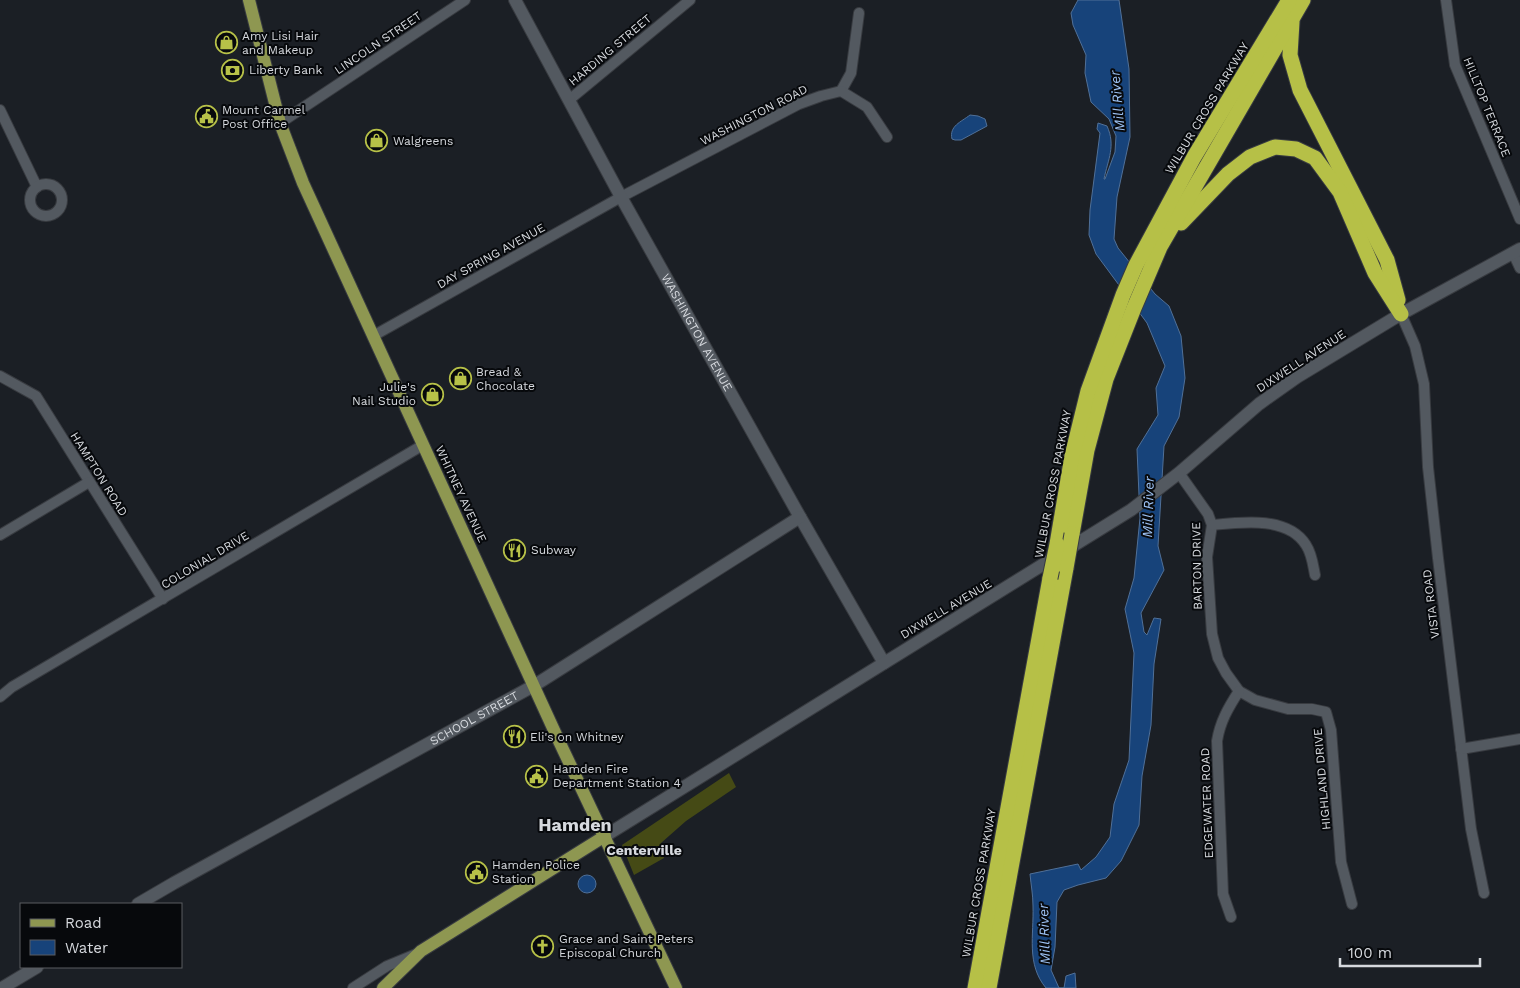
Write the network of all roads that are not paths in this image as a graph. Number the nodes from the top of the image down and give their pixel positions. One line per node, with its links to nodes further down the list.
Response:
1 (249, 0): 13 (main road, WHITNEY AVENUE)
2 (465, 0): 13 (street, LINCOLN STREET)
3 (515, 0): 11 (street, WASHINGTON AVENUE)
4 (690, 0): 11 (street, HARDING STREET)
5 (1289, 0): 49 (highway, WILBUR CROSS PARKWAY, bridge)
6 (1302, 0): 9 (highway)
7 (1446, 0): 17 (street, HILLTOP TERRACE)
8 (859, 13): 10 (street)
9 (1292, 18): 18 (highway); 21 (highway)
10 (841, 91): 14 (street); 16 (street, WASHINGTON ROAD)
11 (569, 100): 16 (street, WASHINGTON AVENUE)
12 (0, 110): 15 (street)
13 (280, 123): 22 (main road, WHITNEY AVENUE)
14 (887, 136)
15 (37, 187)
16 (621, 197): 22 (street, DAY SPRING AVENUE); 27 (street, WASHINGTON AVENUE)
17 (1520, 219)
18 (1160, 247): 21 (highway); 50 (highway, bridge)
19 (1516, 251): 20 (street); 21 (street, DIXWELL AVENUE)
20 (1520, 268)
21 (1402, 314): 25 (street, DIXWELL AVENUE); 37 (street, VISTA ROAD)
22 (373, 336): 24 (main road, WHITNEY AVENUE)
23 (0, 377): 26 (street, HAMPTON ROAD)
24 (423, 445): 31 (street, COLONIAL DRIVE); 33 (main road, WHITNEY AVENUE)
25 (1179, 473): 28 (street, BARTON DRIVE); 32 (street, DIXWELL AVENUE)
26 (89, 482): 29 (street); 31 (street, HAMPTON ROAD)
27 (800, 518): 32 (street, WASHINGTON AVENUE); 33 (street, SCHOOL STREET)
28 (1212, 525): 30 (street); 34 (street, BARTON DRIVE)
29 (0, 535)
30 (1315, 575)
31 (163, 599): 35 (street, COLONIAL DRIVE)
32 (884, 663): 38 (street, DIXWELL AVENUE)
33 (535, 685): 38 (main road, WHITNEY AVENUE); 40 (street, SCHOOL STREET)
34 (1239, 691): 41 (street, HIGHLAND DRIVE); 42 (street, EDGEWATER ROAD)
35 (0, 697)
36 (1520, 739): 37 (street)
37 (1461, 749): 39 (street, VISTA ROAD)
38 (605, 836): 43 (main road, DIXWELL AVENUE); 48 (main road, WHITNEY AVENUE)
39 (1484, 894)
40 (140, 903)
41 (1352, 904)
42 (1231, 917)
43 (421, 951): 46 (street); 47 (main road, DIXWELL AVENUE)
44 (34, 968): 45 (street)
45 (2, 988)
46 (353, 988)
47 (383, 988)
48 (676, 988)
49 (976, 988)
50 (989, 988)

